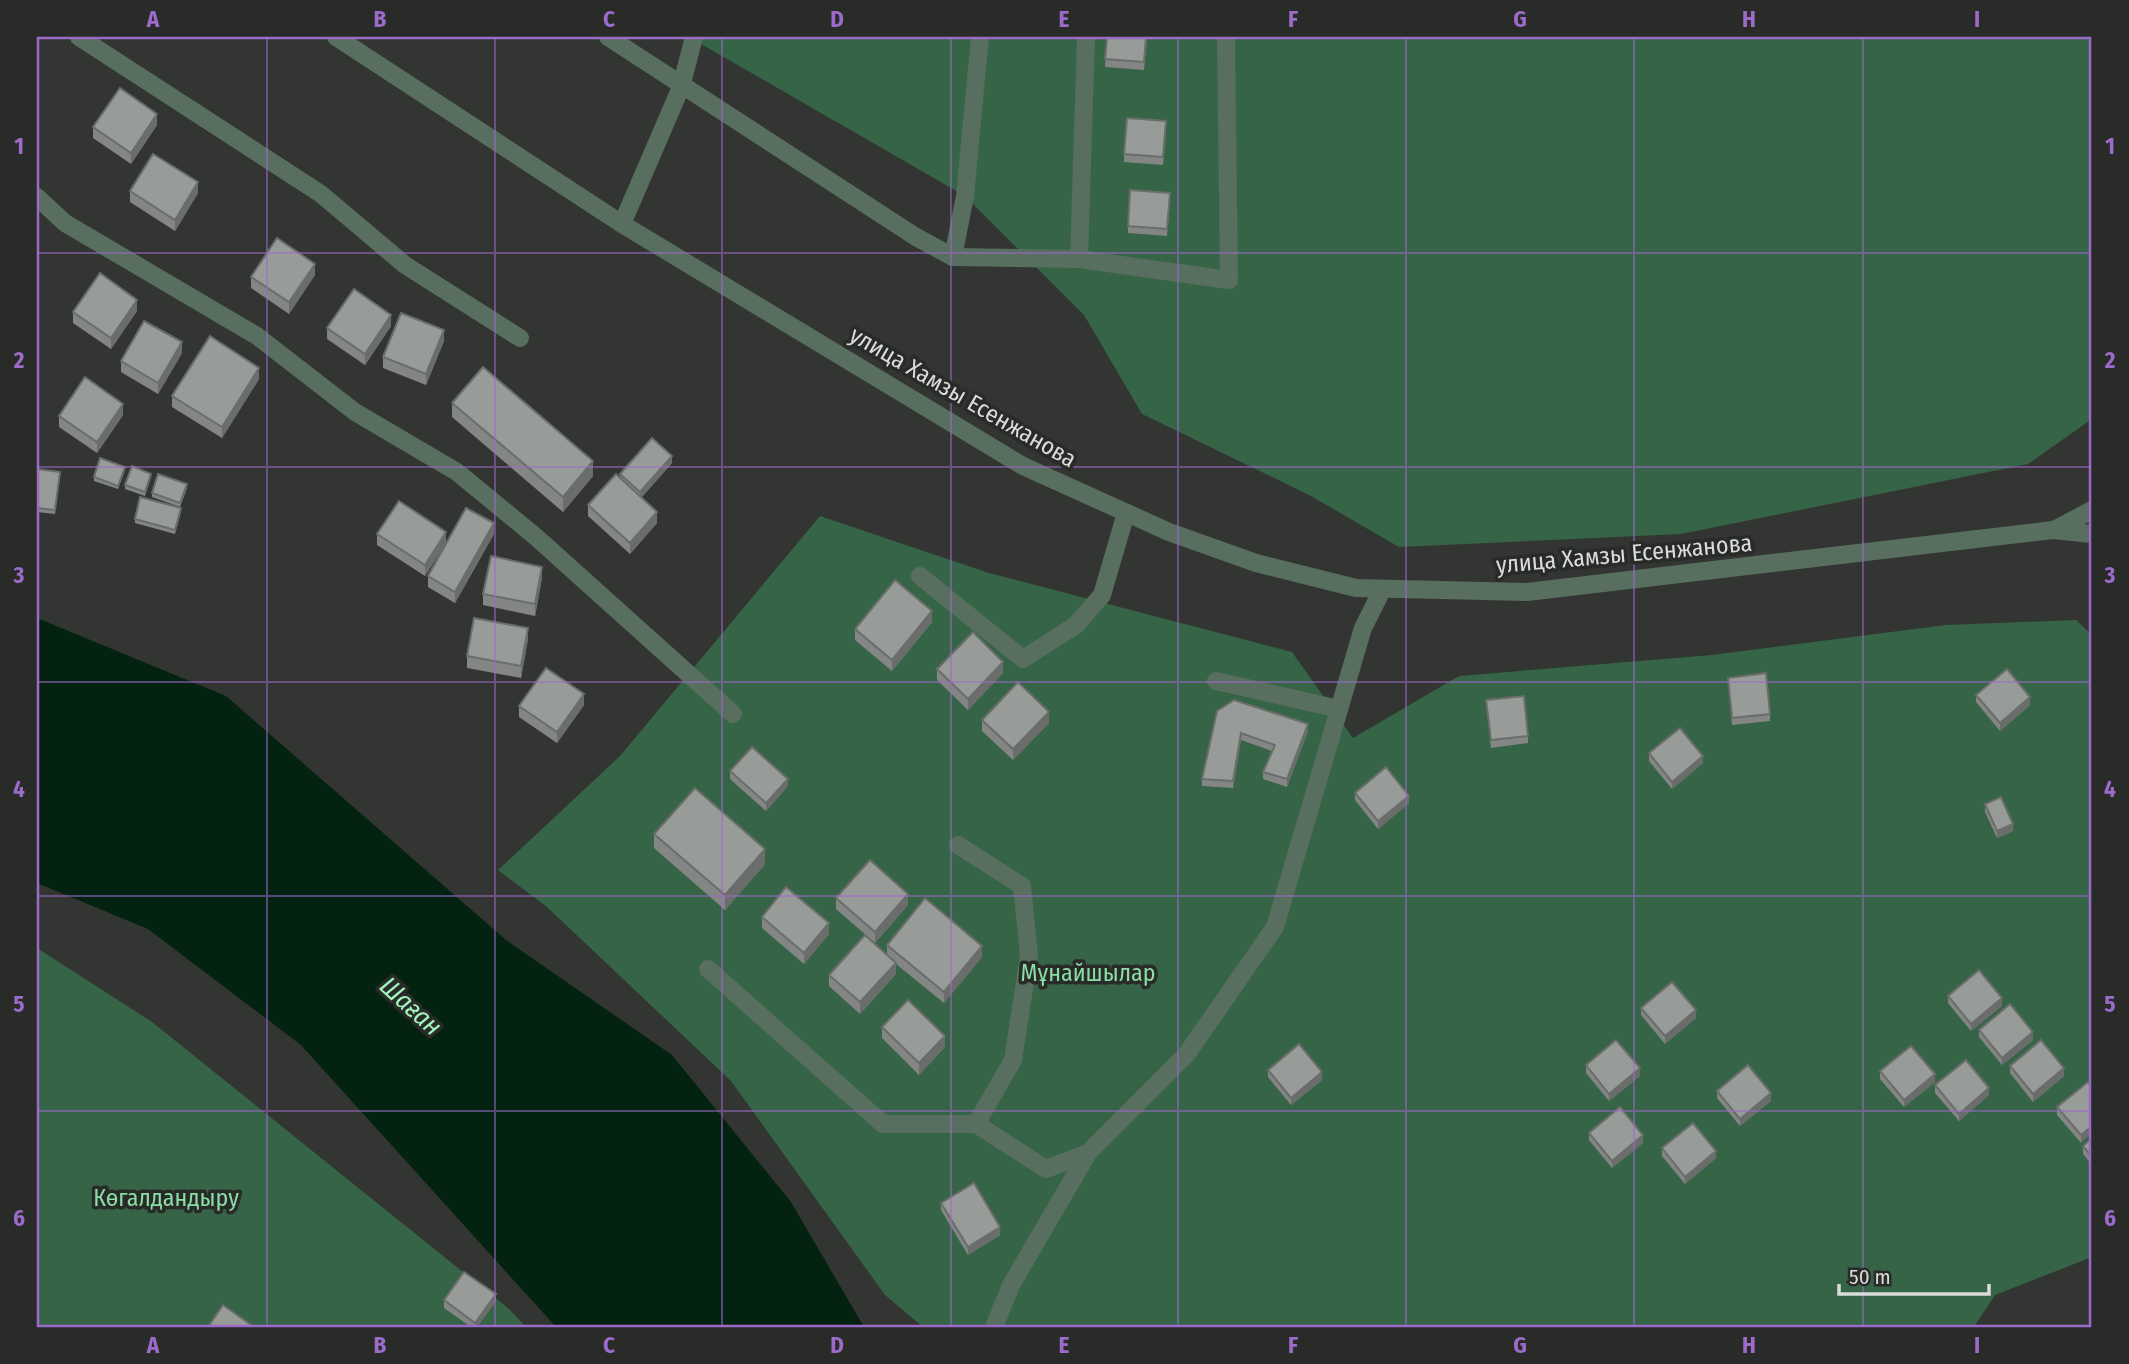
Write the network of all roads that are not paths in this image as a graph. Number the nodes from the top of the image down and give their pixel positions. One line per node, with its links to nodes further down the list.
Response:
1 (79, 37): 13 (street)
2 (336, 37): 10 (street, улица Хамзы Есенжанова)
3 (608, 37): 8 (street)
4 (694, 37): 8 (street)
5 (980, 37): 11 (street)
6 (1086, 37): 12 (street)
7 (1226, 37): 12 (street)
8 (681, 87): 10 (street); 11 (street)
9 (37, 197): 22 (street)
10 (622, 224): 15 (street, улица Хамзы Есенжанова)
11 (953, 257): 12 (street)
12 (1079, 259)
13 (520, 338)
14 (2092, 510): 16 (street)
15 (1126, 513): 18 (street); 19 (street, улица Хамзы Есенжанова)
16 (2053, 530): 17 (street); 19 (street, улица Хамзы Есенжанова)
17 (2092, 534)
18 (920, 576)
19 (1382, 590): 21 (street)
20 (1216, 681): 21 (street)
21 (1339, 709): 26 (street)
22 (733, 714)
23 (958, 845): 25 (street)
24 (708, 970): 25 (street)
25 (976, 1124): 26 (street)
26 (1088, 1153): 27 (street)
27 (994, 1327)

